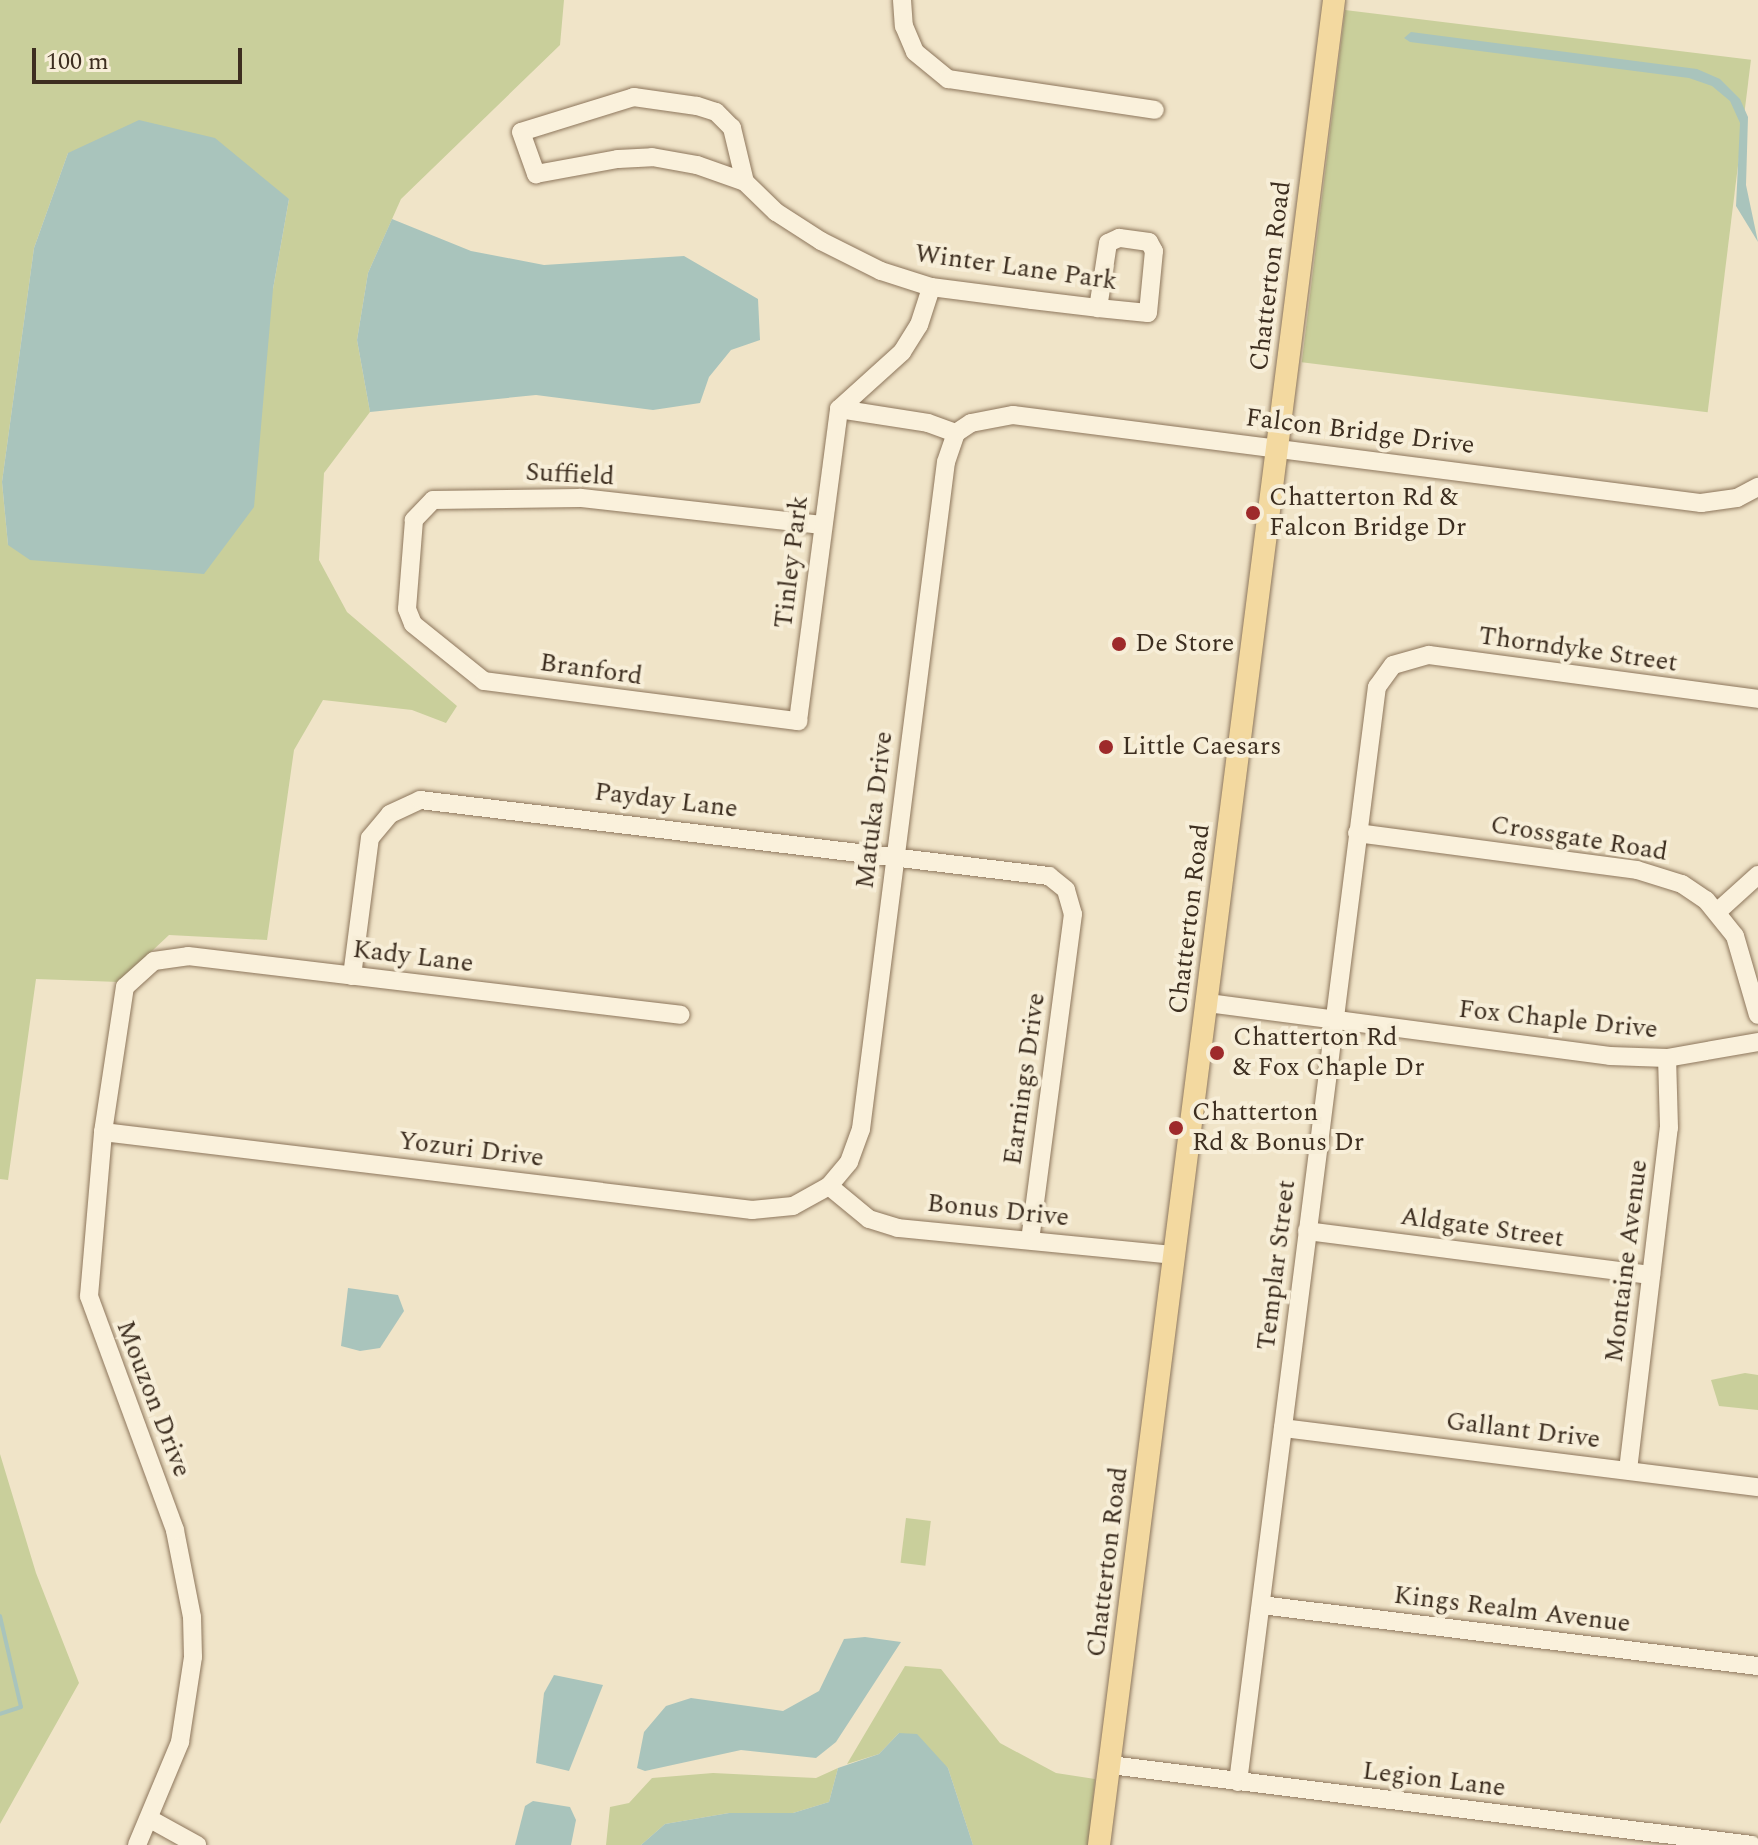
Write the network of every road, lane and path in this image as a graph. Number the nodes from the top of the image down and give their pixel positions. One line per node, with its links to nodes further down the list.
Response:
1 (902, 0): 3 (street)
2 (1334, 0): 9 (main road, Chatterton Road)
3 (1155, 110)
4 (745, 182): 4 (street, Winter Lane Park); 5 (street, Winter Lane Park)
5 (931, 287): 6 (street, Winter Lane Park); 7 (street)
6 (1098, 308): 6 (street, Winter Lane Park)
7 (839, 409): 8 (street); 11 (street, Tinley Park)
8 (956, 433): 9 (street, Falcon Bridge Drive); 17 (street, Matuka Drive)
9 (1278, 448): 10 (street, Falcon Bridge Drive); 23 (main road, Chatterton Road)
10 (1758, 487)
11 (822, 525): 12 (street, Suffield); 15 (street, Tinley Park)
12 (407, 609): 15 (street, Branford)
13 (1393, 665): 14 (street, Thorndyke Street); 16 (street, Templar Street)
14 (1758, 699)
15 (798, 721)
16 (1357, 833): 19 (street, Crossgate Road); 26 (street, Templar Street)
17 (895, 855): 20 (street, Payday Lane); 22 (street, Payday Lane); 30 (street, Matuka Drive)
18 (1758, 875): 19 (street)
19 (1717, 912): 25 (street, Crossgate Road)
20 (1072, 925): 32 (street, Earnings Drive)
21 (142, 968): 22 (street, Kady Lane); 29 (street, Mouzon Drive)
22 (352, 976): 24 (street, Kady Lane)
23 (1208, 1003): 26 (street, Fox Chaple Drive); 33 (main road, Chatterton Road)
24 (680, 1015)
25 (1758, 1015)
26 (1334, 1020): 28 (street, Fox Chaple Drive); 31 (street, Templar Street)
27 (1758, 1042): 28 (street, Fox Chaple Drive)
28 (1667, 1058): 34 (street, Montaine Avenue)
29 (103, 1132): 30 (street, Yozuri Drive); 42 (street, Mouzon Drive)
30 (829, 1186): 32 (street, Bonus Drive)
31 (1307, 1231): 34 (street, Aldgate Street); 35 (street, Templar Street)
32 (1030, 1240): 33 (street, Bonus Drive)
33 (1174, 1255): 40 (main road, Chatterton Road)
34 (1651, 1275): 36 (street, Montaine Avenue)
35 (1283, 1428): 36 (street, Gallant Drive); 38 (street, Templar Street)
36 (1628, 1470): 37 (street, Gallant Drive)
37 (1758, 1487)
38 (1261, 1605): 39 (street, Kings Realm Avenue); 41 (street, Templar Street)
39 (1758, 1666)
40 (1110, 1765): 41 (street, Legion Lane); 46 (main road, Chatterton Road)
41 (1238, 1782): 43 (street, Legion Lane)
42 (150, 1819): 44 (street, Mouzon Drive); 45 (street)
43 (1636, 1838): 47 (street, Legion Lane)
44 (137, 1845)
45 (197, 1845)
46 (1099, 1845)
47 (1752, 1845)

